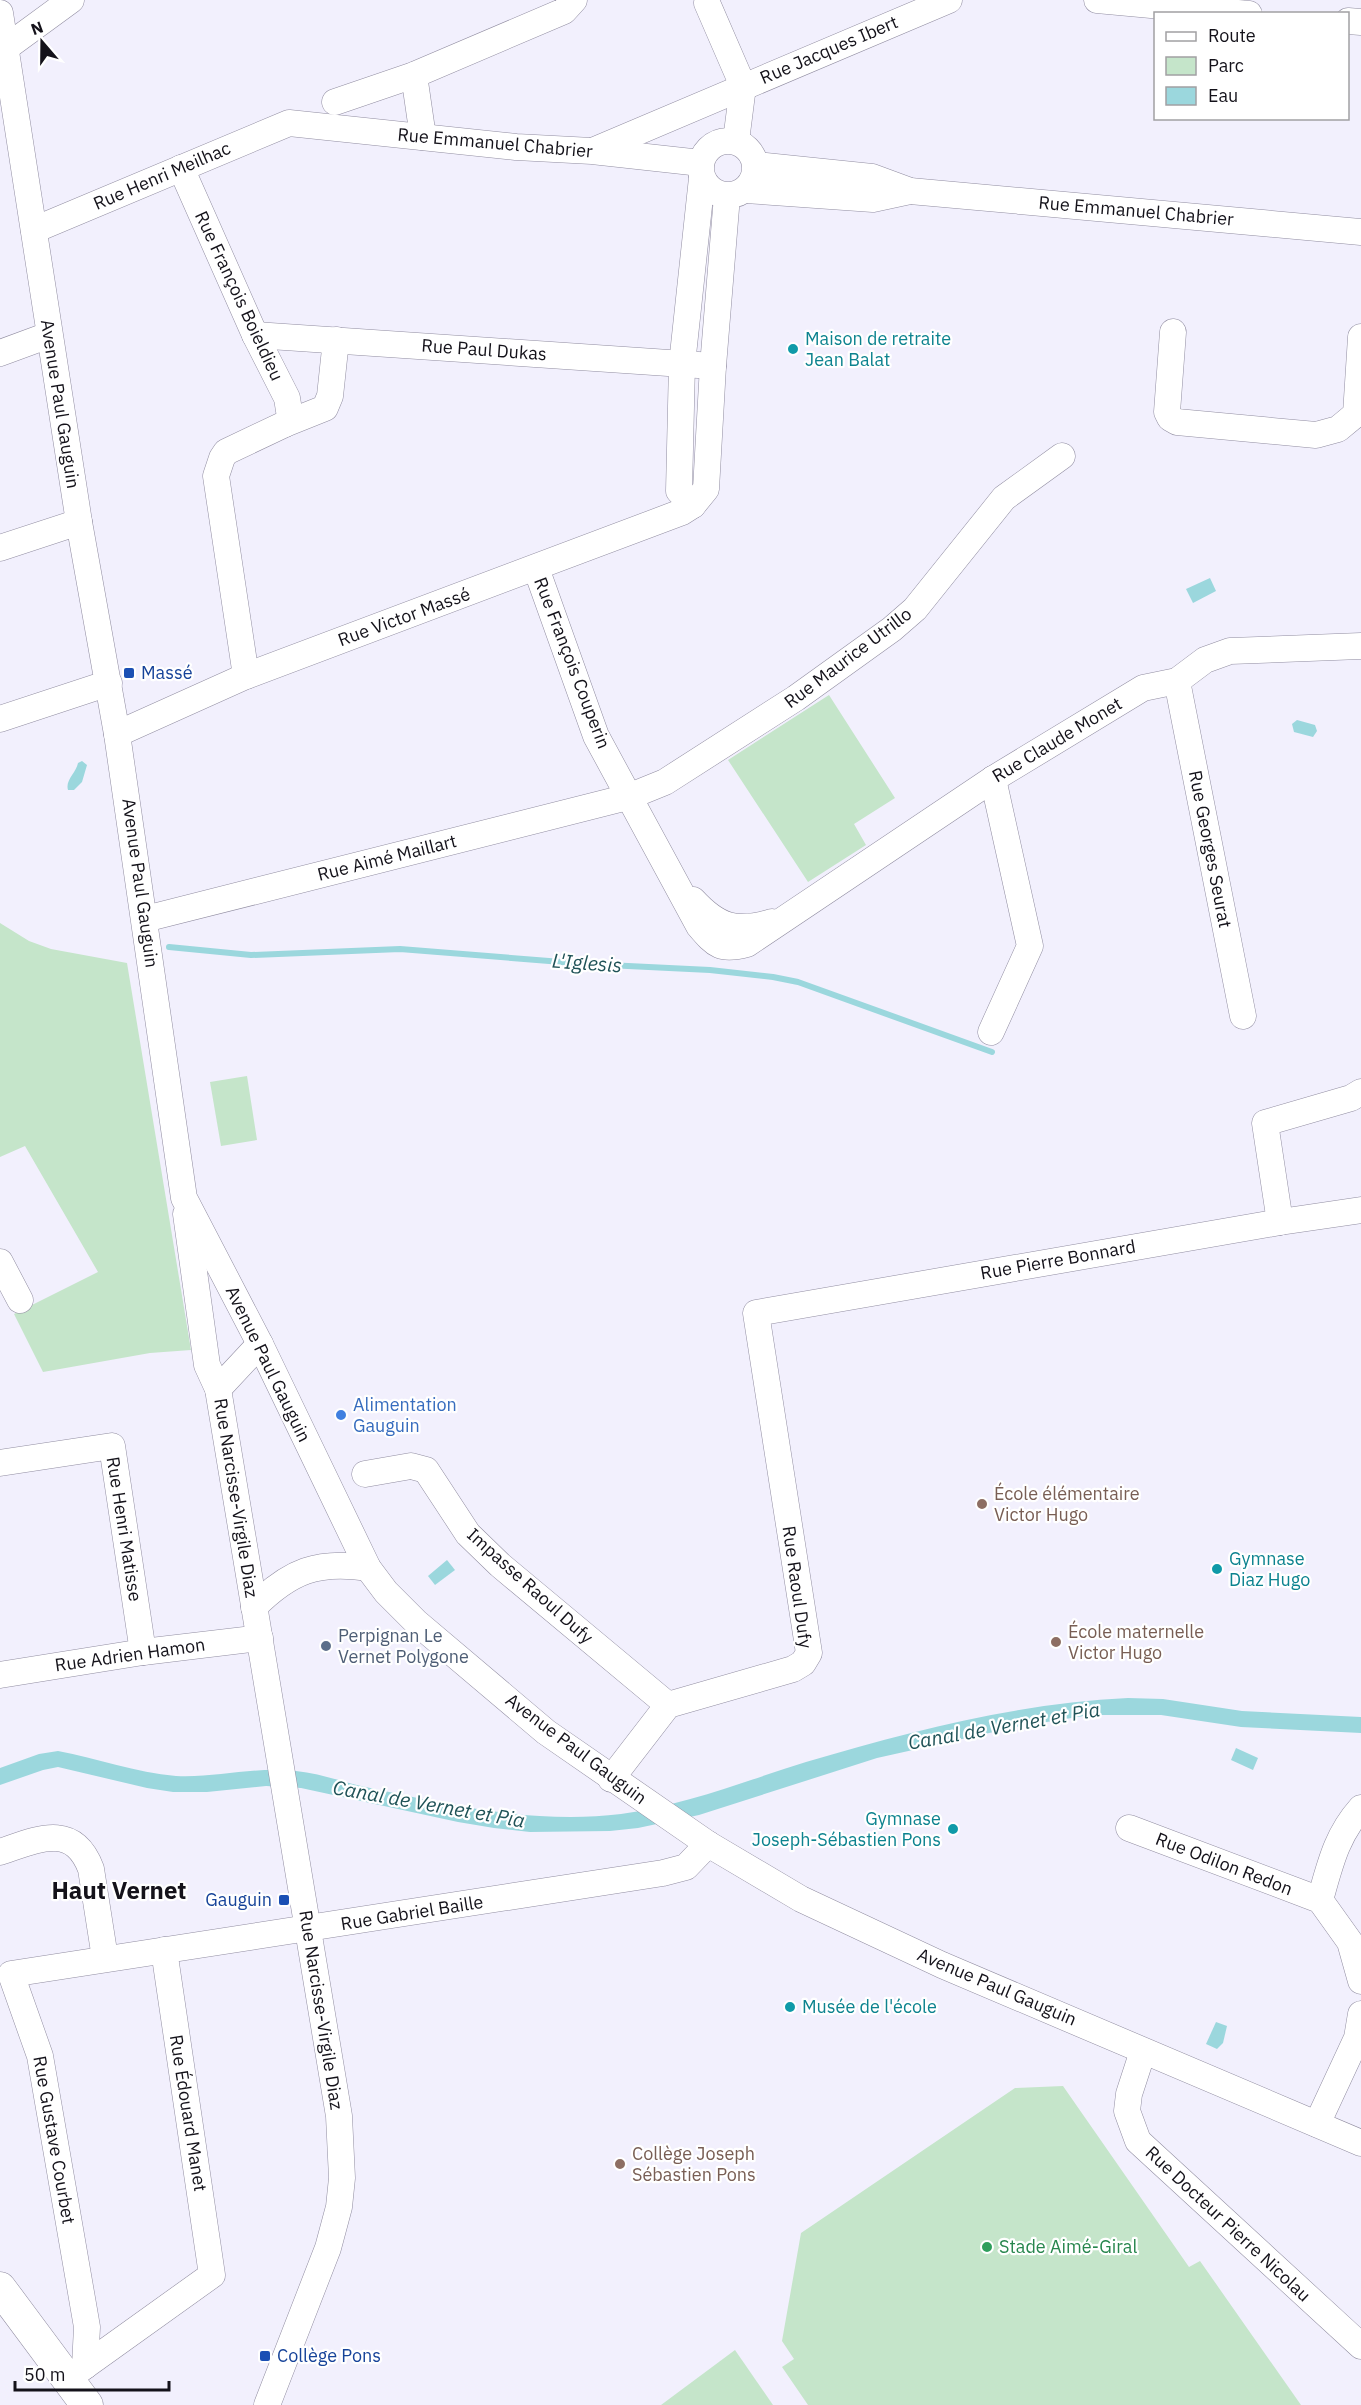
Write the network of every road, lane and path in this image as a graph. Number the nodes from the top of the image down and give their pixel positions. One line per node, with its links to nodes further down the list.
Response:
1 (71, 0): 8 (street)
2 (574, 0): 9 (street)
3 (949, 0): 10 (street, Rue Jacques Ibert)
4 (1097, 0): 6 (street)
5 (707, 3): 10 (street)
6 (1226, 12)
7 (0, 13): 8 (street, Avenue Paul Gauguin)
8 (3, 51): 21 (street, Avenue Paul Gauguin)
9 (414, 75): 11 (street); 13 (street)
10 (743, 86): 14 (street); 15 (street, Rue Jacques Ibert)
11 (335, 102)
12 (289, 123): 13 (street, Rue Emmanuel Chabrier); 17 (street, Rue Henri Meilhac)
13 (423, 137): 15 (street, Rue Emmanuel Chabrier)
14 (736, 141): 16 (street); 18 (street)
15 (592, 152): 18 (street, Rue Emmanuel Chabrier)
16 (756, 165): 19 (street, Rue Emmanuel Chabrier); 20 (street)
17 (180, 168): 21 (street, Rue Henri Meilhac); 25 (street, Rue François Boieldieu)
18 (701, 171): 20 (street); 29 (street)
19 (910, 191): 20 (street, Rue Emmanuel Chabrier); 22 (street, Rue Emmanuel Chabrier)
20 (736, 193): 30 (street)
21 (34, 230): 24 (street, Avenue Paul Gauguin)
22 (1361, 232)
23 (1173, 332): 26 (street)
24 (49, 335): 28 (street); 34 (street, Avenue Paul Gauguin)
25 (255, 335): 27 (street, Rue Paul Dukas); 31 (street, Rue François Boieldieu)
26 (1361, 337)
27 (336, 340): 29 (street, Rue Paul Dukas); 31 (street)
28 (0, 353)
29 (682, 364): 30 (street, Rue Paul Dukas); 33 (street)
30 (713, 366): 33 (street)
31 (285, 424): 38 (street)
32 (1062, 456): 44 (street, Rue Maurice Utrillo)
33 (693, 505): 36 (street, Rue Victor Massé)
34 (79, 522): 35 (street); 40 (street, Avenue Paul Gauguin)
35 (0, 548)
36 (536, 568): 38 (street, Rue Victor Massé); 44 (street, Rue François Couperin)
37 (1361, 646): 39 (street, Rue Claude Monet)
38 (246, 676): 42 (street, Rue Victor Massé)
39 (1177, 681): 43 (street, Rue Claude Monet); 47 (street, Rue Georges Seurat)
40 (109, 683): 41 (street); 42 (street, Avenue Paul Gauguin)
41 (0, 719)
42 (117, 734): 46 (street, Avenue Paul Gauguin)
43 (993, 779): 45 (street, Rue Claude Monet); 48 (street)
44 (628, 797): 45 (street, Rue François Couperin); 46 (street, Rue Aimé Maillart)
45 (781, 918)
46 (145, 919): 50 (street, Avenue Paul Gauguin)
47 (1244, 1016)
48 (991, 1032)
49 (1361, 1092): 52 (street)
50 (184, 1198): 56 (street, Avenue Paul Gauguin); 57 (street, Rue Narcisse-Virgile Diaz)
51 (1361, 1210): 52 (street, Rue Pierre Bonnard)
52 (1280, 1222): 55 (street, Rue Pierre Bonnard)
53 (0, 1262): 54 (street)
54 (20, 1300)
55 (756, 1313): 65 (street, Rue Raoul Dufy)
56 (260, 1344): 57 (street, Rue Narcisse-Virgile Diaz); 60 (street, Avenue Paul Gauguin)
57 (218, 1389): 61 (street, Rue Narcisse-Virgile Diaz)
58 (0, 1463): 63 (street, Rue Henri Matisse)
59 (365, 1474): 65 (street, Impasse Raoul Dufy)
60 (368, 1568): 61 (street, Rue Narcisse-Virgile Diaz); 66 (street, Avenue Paul Gauguin)
61 (254, 1607): 62 (street, Rue Narcisse-Virgile Diaz)
62 (260, 1638): 63 (street, Rue Adrien Hamon); 72 (street, Rue Narcisse-Virgile Diaz)
63 (143, 1652): 64 (street, Rue Adrien Hamon)
64 (0, 1675)
65 (668, 1705): 66 (street)
66 (611, 1779): 69 (street, Avenue Paul Gauguin)
67 (1361, 1808): 71 (street)
68 (1129, 1828): 71 (street, Rue Odilon Redon)
69 (708, 1844): 72 (street, Rue Gabriel Baille); 77 (street, Avenue Paul Gauguin)
70 (0, 1852): 74 (street)
71 (1320, 1900): 75 (street)
72 (308, 1929): 73 (street, Rue Gabriel Baille); 84 (street, Rue Narcisse-Virgile Diaz)
73 (164, 1950): 74 (street, Rue Gabriel Baille); 82 (street, Rue Édouard Manet)
74 (105, 1958): 82 (street, Rue Gustave Courbet)
75 (1361, 1982)
76 (1361, 2014): 78 (street)
77 (1143, 2051): 78 (street, Avenue Paul Gauguin); 81 (street, Rue Docteur Pierre Nicolau)
78 (1317, 2124): 79 (street, Avenue Paul Gauguin)
79 (1361, 2143)
80 (0, 2288): 82 (main road)
81 (1361, 2346)
82 (76, 2373): 83 (main road)
83 (87, 2405)
84 (267, 2405)

